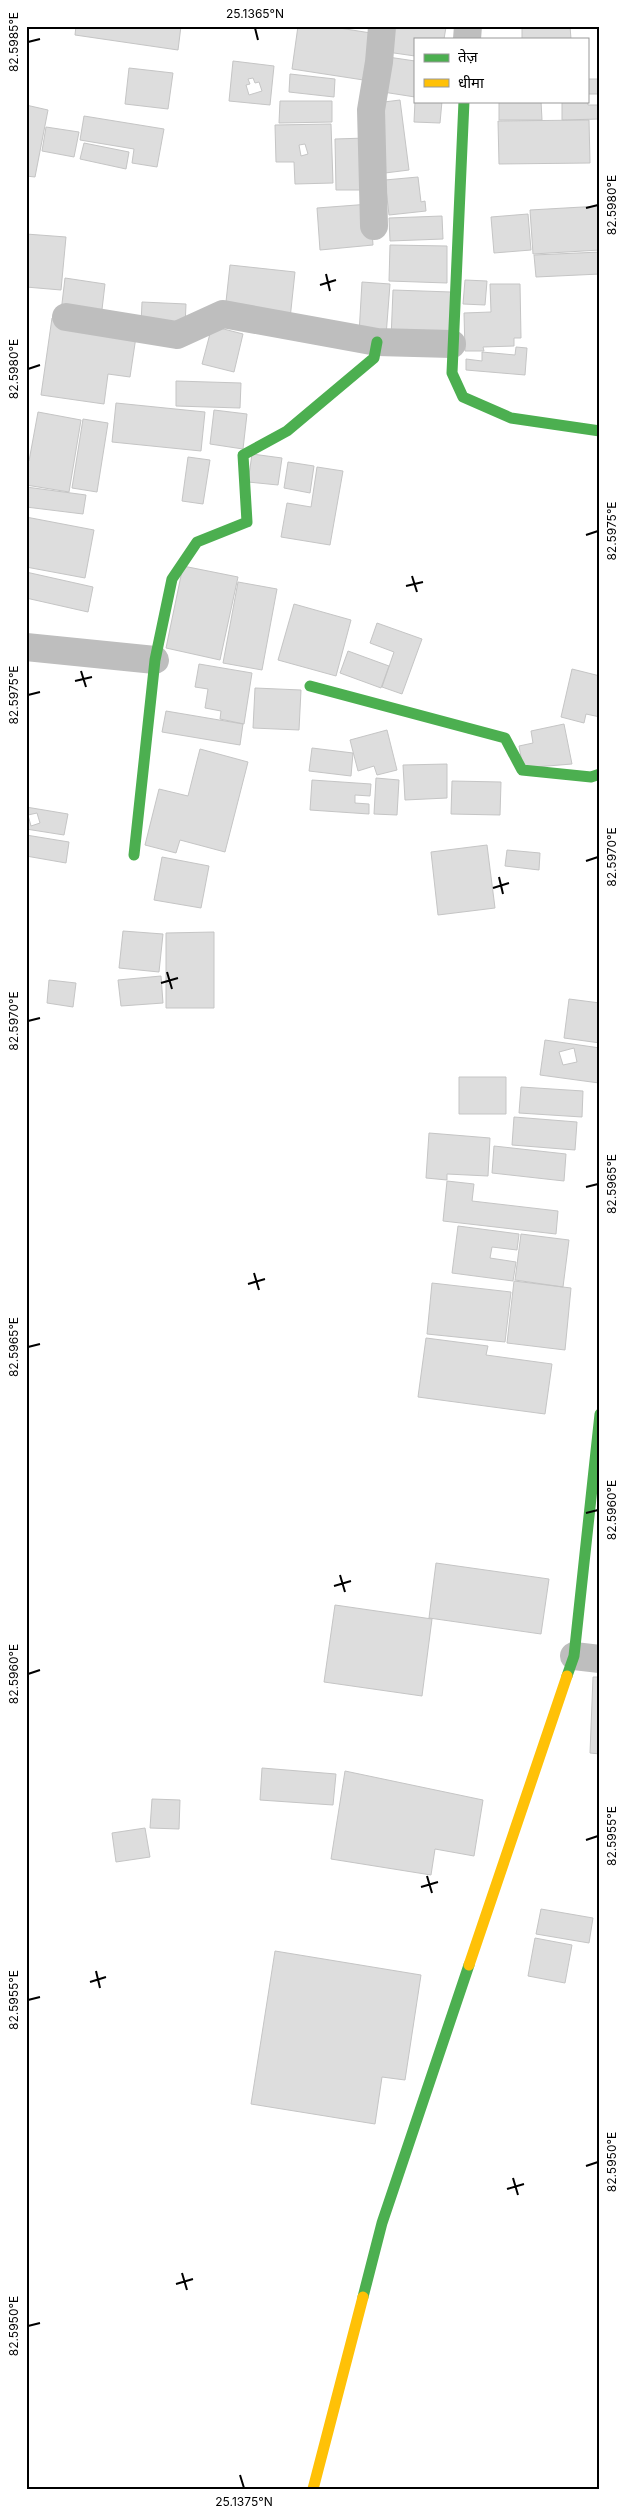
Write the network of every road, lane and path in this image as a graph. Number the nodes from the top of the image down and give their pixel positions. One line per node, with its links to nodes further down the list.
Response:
1 (378, 26): 2 (street)
2 (382, 27): 4 (street)
3 (464, 102): 7 (street)
4 (374, 226)
5 (66, 317): 6 (street)
6 (377, 342): 7 (street); 10 (street)
7 (452, 344): 8 (street)
8 (600, 431)
9 (26, 647): 10 (street)
10 (155, 660): 13 (street)
11 (310, 686): 12 (street)
12 (600, 774)
13 (134, 855)
14 (600, 1414): 15 (street)
15 (587, 1658): 16 (street)
16 (312, 2489)

